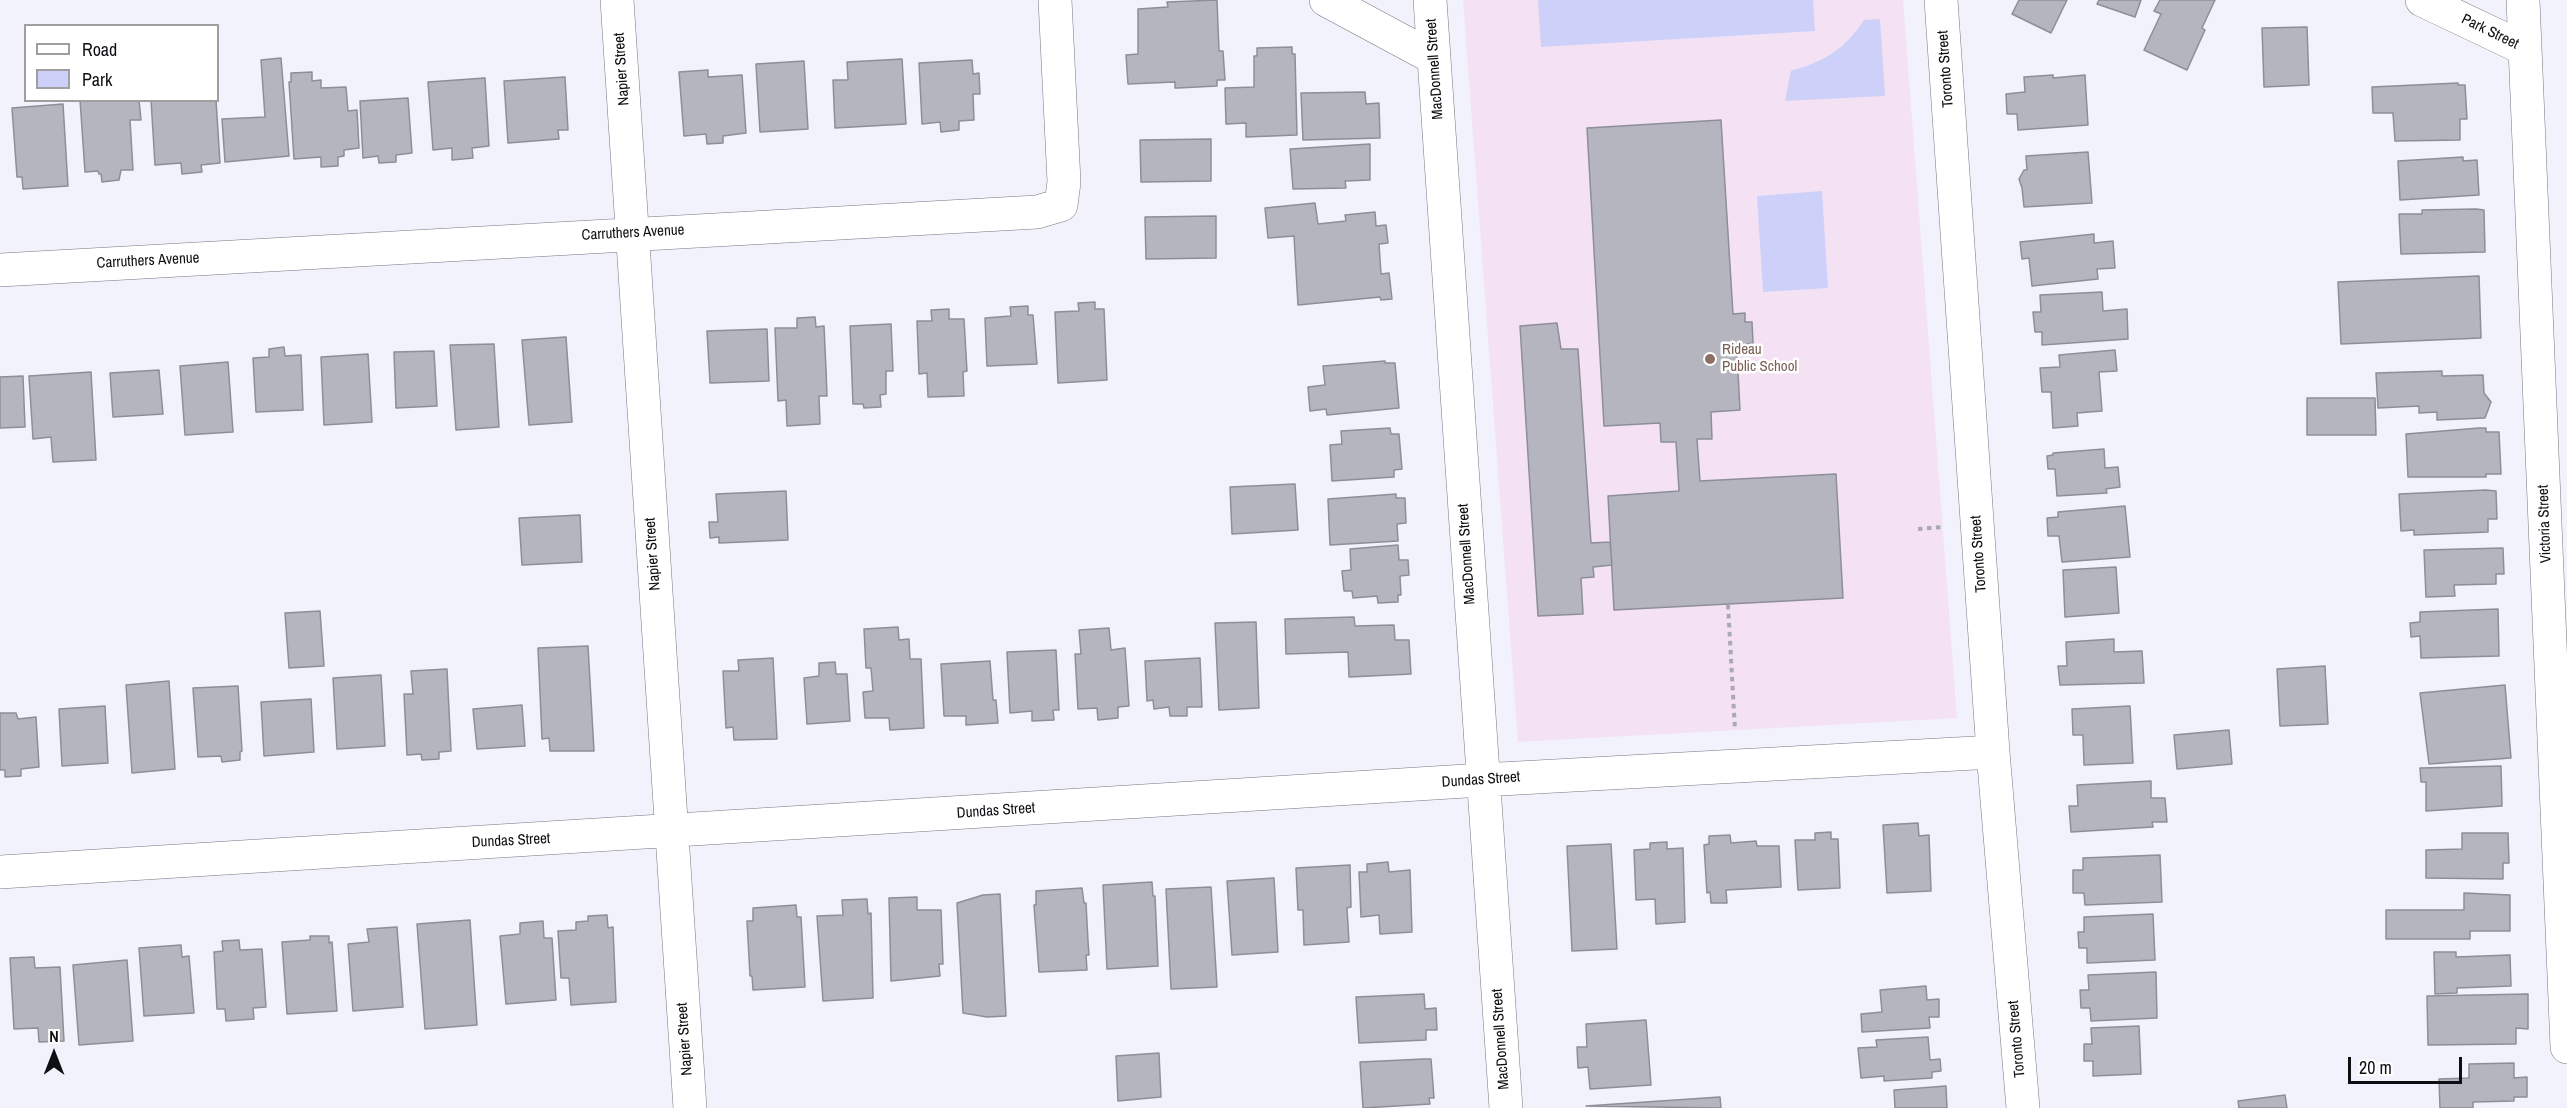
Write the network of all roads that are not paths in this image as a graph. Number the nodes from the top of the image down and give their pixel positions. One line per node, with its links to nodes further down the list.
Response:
1 (617, 0): 10 (street, Napier Street)
2 (1055, 0): 10 (street, Carruthers Avenue)
3 (1326, 0): 9 (street)
4 (1430, 0): 9 (street, MacDonnell Street)
5 (1941, 0): 12 (street, Toronto Street)
6 (2422, 0): 8 (street, Park Street)
7 (2523, 0): 8 (street, Victoria Street)
8 (2525, 49): 16 (street, Victoria Street)
9 (1434, 58): 13 (street, MacDonnell Street)
10 (633, 232): 11 (street, Carruthers Avenue); 14 (street, Napier Street)
11 (0, 270)
12 (1993, 752): 13 (street, Dundas Street); 19 (street, Toronto Street)
13 (1482, 780): 14 (street, Dundas Street); 18 (street, MacDonnell Street)
14 (671, 832): 15 (street, Dundas Street); 17 (street, Napier Street)
15 (0, 872)
16 (2567, 1047)
17 (690, 1108)
18 (1506, 1108)
19 (2023, 1108)

